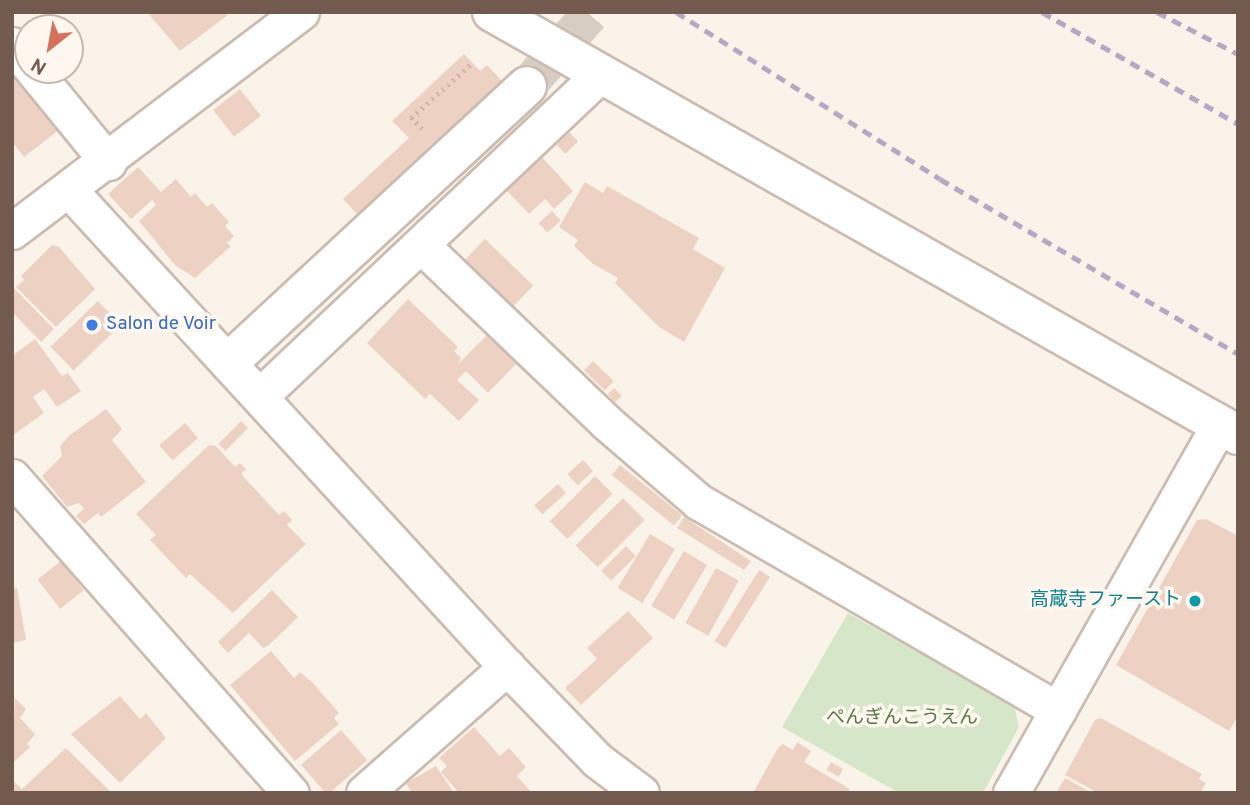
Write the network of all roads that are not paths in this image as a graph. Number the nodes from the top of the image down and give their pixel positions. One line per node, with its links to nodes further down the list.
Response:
1 (302, 12): 6 (street)
2 (492, 12): 3 (street)
3 (601, 74): 9 (street); 12 (street)
4 (44, 84): 6 (street)
5 (527, 86): 10 (street)
6 (108, 162): 7 (street)
7 (70, 191): 8 (street); 10 (street)
8 (12, 231)
9 (421, 245): 11 (street); 15 (street)
10 (229, 362): 11 (street)
11 (260, 396): 14 (street)
12 (1229, 430): 15 (street)
13 (12, 477): 16 (street)
14 (507, 667): 17 (street); 18 (street)
15 (1058, 710): 19 (street)
16 (291, 793)
17 (364, 793)
18 (641, 793)
19 (1012, 793)

